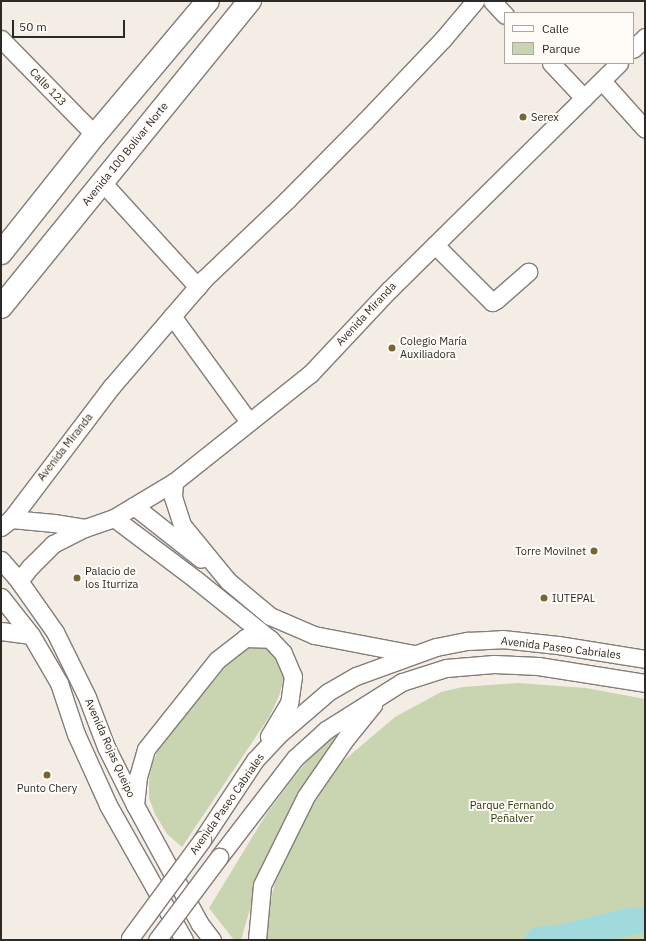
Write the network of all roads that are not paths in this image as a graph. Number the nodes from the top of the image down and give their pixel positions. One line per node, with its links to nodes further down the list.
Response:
1 (208, 1): 14 (main road)
2 (250, 1): 15 (main road, Avenida 100 Bolívar Norte)
3 (474, 1): 19 (street, Avenida Miranda)
4 (492, 1): 5 (street)
5 (504, 13)
6 (645, 37): 8 (street)
7 (1, 38): 14 (street, Calle 123)
8 (634, 48)
9 (552, 64): 12 (street)
10 (618, 64): 11 (street, Avenida Miranda)
11 (602, 81): 12 (street, Avenida Miranda); 13 (street)
12 (584, 98): 16 (street, Avenida Miranda)
13 (645, 129)
14 (95, 135): 17 (main road)
15 (102, 182): 19 (street); 20 (main road, Avenida 100 Bolívar Norte)
16 (435, 245): 18 (street); 22 (street, Avenida Miranda)
17 (1, 253)
18 (528, 272)
19 (198, 286): 21 (street, Avenida Miranda)
20 (1, 307)
21 (172, 316): 22 (street); 26 (street, Avenida Miranda)
22 (249, 422): 23 (street, Avenida Miranda)
23 (174, 482): 24 (street, Avenida Miranda); 30 (street)
24 (134, 506): 25 (street, Avenida Miranda); 30 (street)
25 (114, 518): 27 (street, Avenida Miranda); 34 (street)
26 (6, 523): 27 (street)
27 (85, 528): 29 (street, Avenida Miranda)
28 (1, 560): 29 (street, Avenida Rojas Queipo)
29 (19, 581): 40 (street, Avenida Rojas Queipo)
30 (228, 581): 35 (street)
31 (1, 597): 33 (street, Avenida Rojas Queipo)
32 (1, 631): 33 (street)
33 (32, 635): 43 (street, Avenida Rojas Queipo)
34 (270, 639): 39 (street); 40 (street)
35 (414, 654): 36 (street, Avenida Paseo Cabriales); 39 (street, Avenida Paseo Cabriales)
36 (645, 659)
37 (645, 683): 38 (street, Avenida Paseo Cabriales)
38 (381, 695): 42 (street, Avenida Paseo Cabriales, bridge); 45 (street)
39 (255, 760): 41 (street, Avenida Paseo Cabriales, bridge)
40 (135, 805): 44 (street, Avenida Rojas Queipo)
41 (129, 939)
42 (157, 940)
43 (184, 940)
44 (212, 940)
45 (256, 940)

